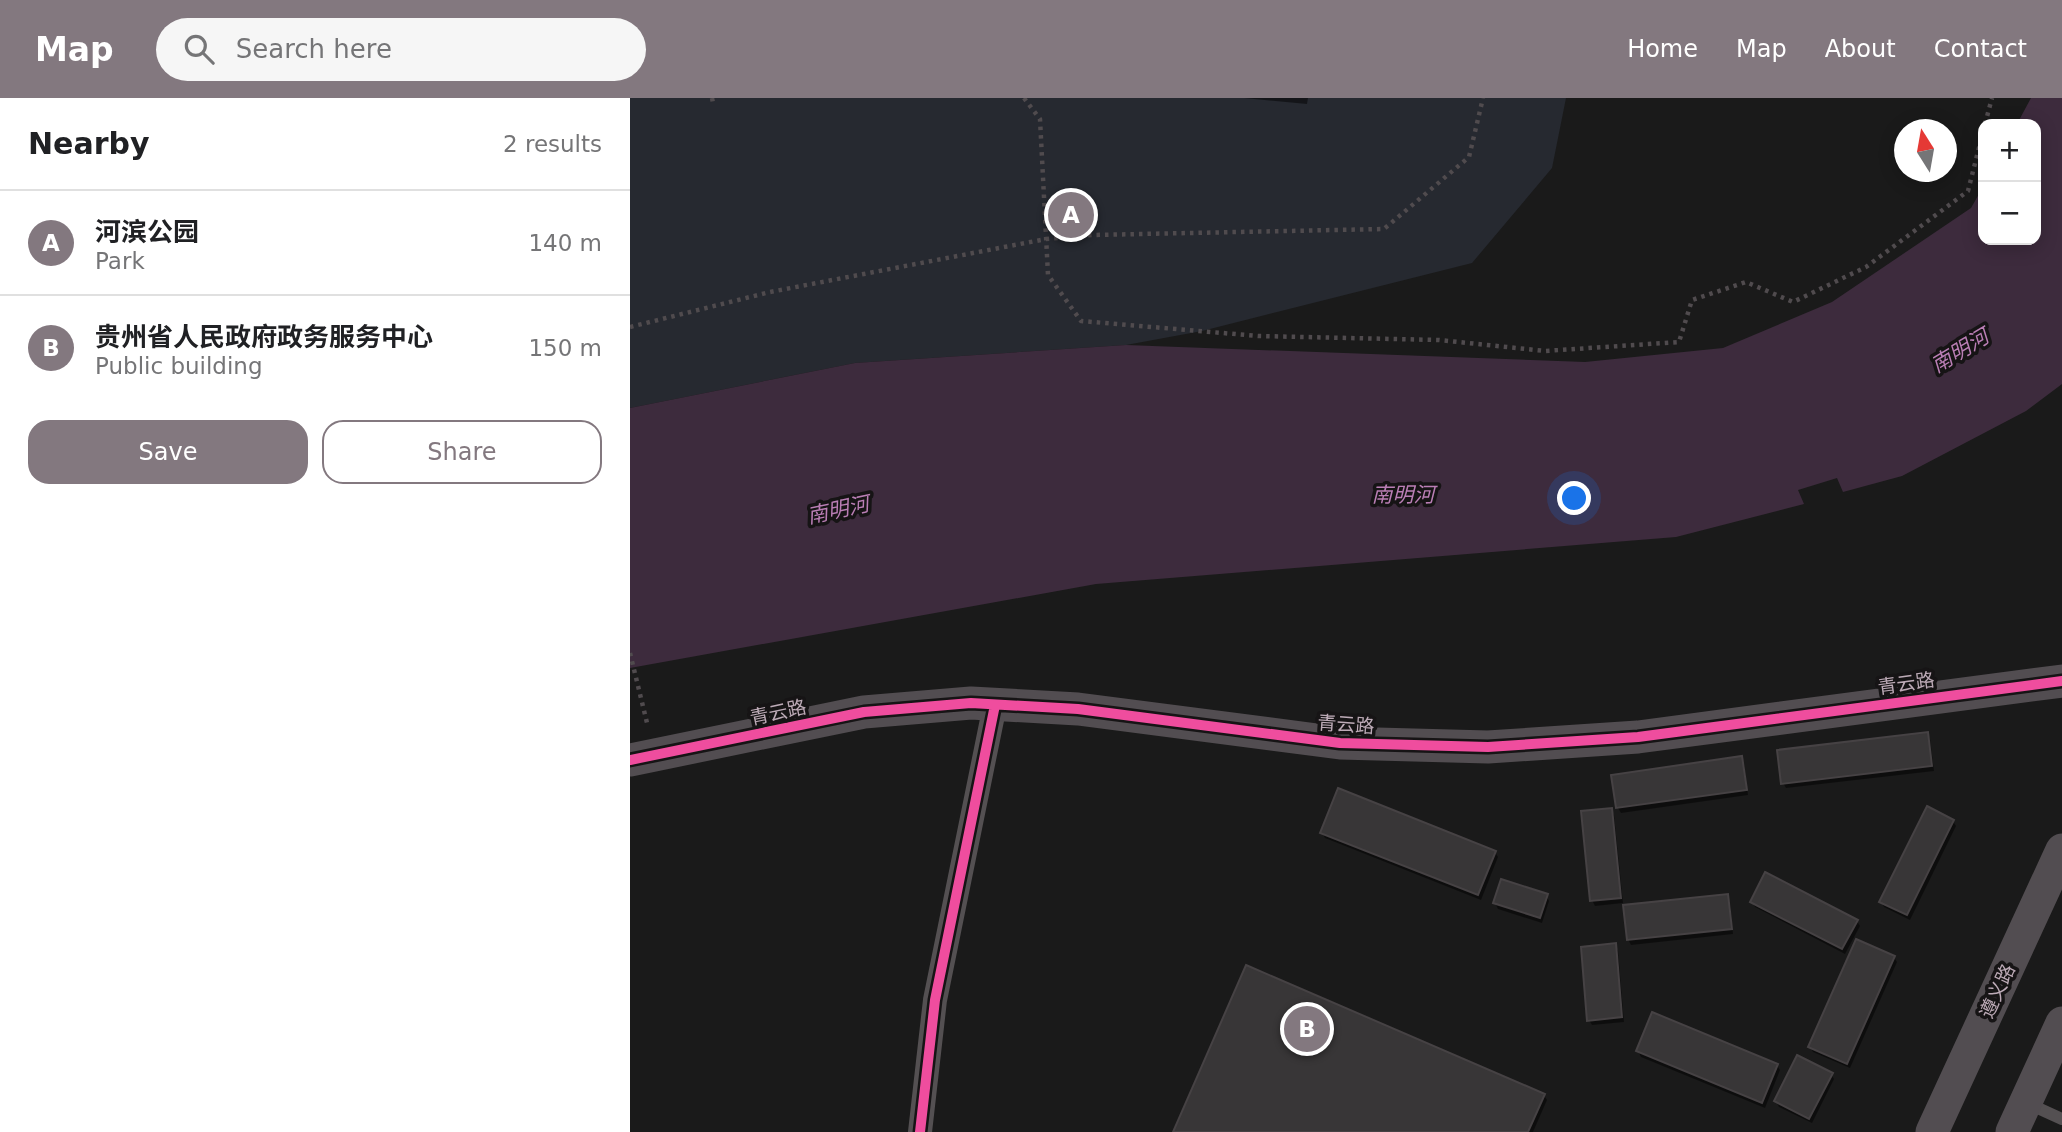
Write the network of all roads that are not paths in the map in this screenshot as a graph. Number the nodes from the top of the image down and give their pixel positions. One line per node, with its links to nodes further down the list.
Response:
1 (2062, 659): 4 (street, 青云路)
2 (2062, 681): 3 (street, 青云路)
3 (995, 705): 5 (street, 青云路); 10 (street)
4 (640, 736)
5 (630, 760)
6 (2062, 850): 11 (street, 遵义路)
7 (2062, 1023): 8 (street)
8 (2026, 1102): 9 (lane); 12 (street)
9 (2062, 1119)
10 (920, 1132)
11 (1932, 1132)
12 (2012, 1132)

